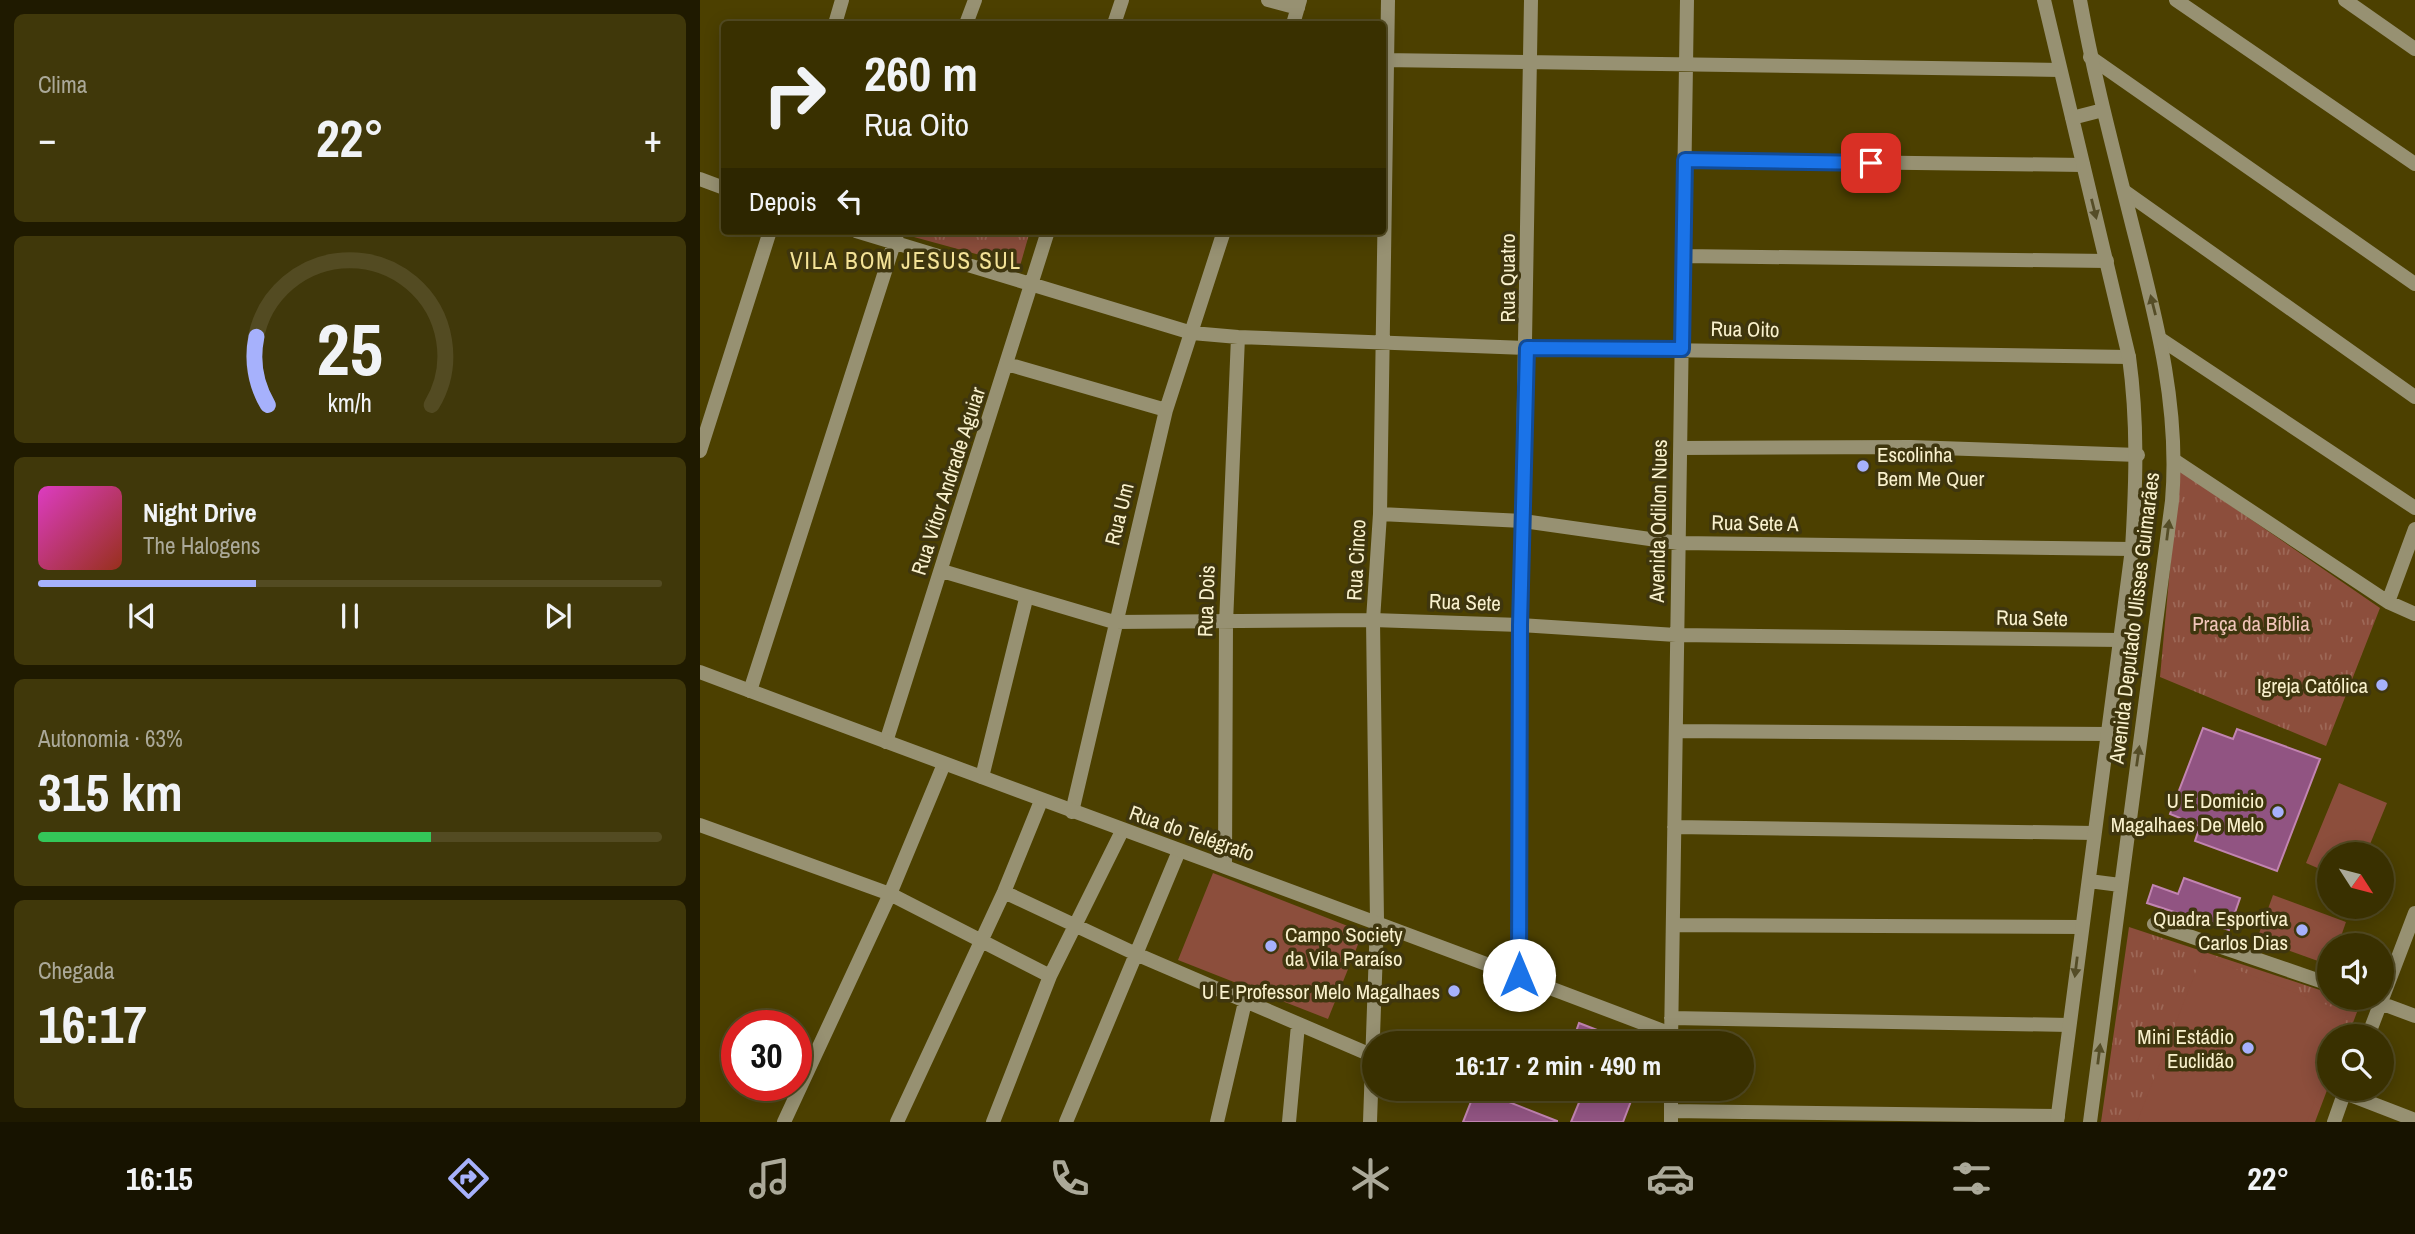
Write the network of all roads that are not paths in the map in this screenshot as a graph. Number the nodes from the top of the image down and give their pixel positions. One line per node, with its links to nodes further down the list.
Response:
1 (842, 0): 13 (street)
2 (975, 0): 14 (street)
3 (1122, 0): 15 (street)
4 (1268, 0): 12 (street)
5 (1388, 0): 17 (street, Rua Cinco)
6 (1531, 0): 21 (street, Rua Quatro)
7 (1687, 0): 22 (street, Avenida Odilon Nues)
8 (2044, 0): 23 (street, Avenida Deputado Ulisses Guimarães)
9 (2080, 0): 19 (street, Avenida Deputado Ulisses Guimarães)
10 (2176, 0): 27 (street)
11 (2345, 0): 18 (street)
12 (1299, 4): 16 (street)
13 (836, 21)
14 (968, 21)
15 (1115, 21)
16 (1294, 21)
17 (1386, 40)
18 (2415, 49)
19 (2090, 57): 24 (street, Avenida Deputado Ulisses Guimarães); 40 (street)
20 (1386, 60): 21 (street)
21 (1529, 62): 22 (street); 45 (street, Rua Quatro)
22 (1687, 65): 23 (street); 26 (street, Avenida Odilon Nues)
23 (2060, 70): 25 (street, Avenida Deputado Ulisses Guimarães)
24 (2103, 110): 25 (street); 31 (street, Avenida Deputado Ulisses Guimarães)
25 (2072, 118): 28 (street, Avenida Deputado Ulisses Guimarães)
26 (1685, 160): 28 (street); 37 (street, Avenida Odilon Nues)
27 (2415, 164)
28 (2083, 165): 38 (street, Avenida Deputado Ulisses Guimarães, one-way to 38)
29 (700, 179): 30 (street)
30 (721, 187)
31 (2124, 191): 43 (street, Avenida Deputado Ulisses Guimarães, one-way to 31); 49 (street)
32 (769, 235): 52 (street)
33 (1047, 235): 39 (street, Rua Vitor Andrade Aguiar)
34 (1223, 235): 41 (street, Rua Um)
35 (1384, 235): 44 (street, Rua Cinco)
36 (896, 237): 39 (street); 72 (street)
37 (1683, 256): 38 (street); 46 (street, Avenida Odilon Nues)
38 (2108, 261): 47 (street, Avenida Deputado Ulisses Guimarães)
39 (1032, 284): 41 (street); 48 (street, Rua Vitor Andrade Aguiar)
40 (2415, 284)
41 (1192, 333): 42 (street, Rua Oito); 50 (street, Rua Um)
42 (1238, 337): 44 (street, Rua Oito); 67 (street, Rua Dois)
43 (2162, 340): 54 (street, Avenida Deputado Ulisses Guimarães); 55 (street)
44 (1383, 341): 45 (street, Rua Oito); 56 (street, Rua Cinco)
45 (1527, 348): 46 (street, Rua Oito); 57 (street, Rua Quatro)
46 (1682, 349): 47 (street, Rua Oito); 51 (street, Avenida Odilon Nues)
47 (2129, 357): 53 (street, Avenida Deputado Ulisses Guimarães)
48 (1007, 364): 50 (street); 61 (street, Rua Vitor Andrade Aguiar)
49 (2415, 397)
50 (1166, 410): 66 (street, Rua Um)
51 (1680, 448): 53 (street); 59 (street, Avenida Odilon Nues)
52 (700, 451)
53 (2138, 455): 60 (street, Avenida Deputado Ulisses Guimarães)
54 (2174, 460): 63 (street); 87 (street, Avenida Deputado Ulisses Guimarães, one-way to 54)
55 (2415, 508)
56 (1380, 514): 57 (street, Rua Sete A); 65 (street, Rua Cinco)
57 (1523, 522): 59 (street, Rua Sete A); 68 (street, Rua Quatro)
58 (2415, 529): 63 (street)
59 (1678, 543): 60 (street, Rua Sete A); 69 (street, Avenida Odilon Nues)
60 (2132, 549): 70 (street, Avenida Deputado Ulisses Guimarães)
61 (942, 571): 62 (street, Rua Sete); 75 (street, Rua Vitor Andrade Aguiar)
62 (1027, 599): 66 (street, Rua Sete); 77 (street)
63 (2388, 602): 64 (street)
64 (2415, 614)
65 (1373, 620): 67 (street, Rua Sete); 68 (street, Rua Sete); 91 (street, Rua Cinco)
66 (1114, 622): 67 (street, Rua Sete); 79 (street, Rua Um)
67 (1226, 623): 85 (street, Rua Dois)
68 (1520, 625): 69 (street, Rua Sete); 99 (street, Rua Quatro)
69 (1676, 635): 70 (street, Rua Sete); 73 (street, Avenida Odilon Nues)
70 (2121, 640): 74 (street, Avenida Deputado Ulisses Guimarães)
71 (700, 672): 72 (street, Rua do Telégrafo)
72 (750, 691): 75 (street, Rua do Telégrafo)
73 (1677, 731): 74 (street); 81 (street, Avenida Odilon Nues)
74 (2108, 734): 83 (street, Avenida Deputado Ulisses Guimarães)
75 (886, 742): 76 (street, Rua do Telégrafo)
76 (944, 764): 77 (street, Rua do Telégrafo); 89 (street)
77 (982, 777): 78 (street, Rua do Telégrafo)
78 (1041, 801): 79 (street, Rua do Telégrafo); 88 (street)
79 (1072, 812): 82 (street, Rua do Telégrafo)
80 (700, 825): 89 (street)
81 (1674, 827): 83 (street); 94 (street, Avenida Odilon Nues)
82 (1122, 831): 84 (street, Rua do Telégrafo); 92 (street)
83 (2094, 833): 86 (street, Avenida Deputado Ulisses Guimarães)
84 (1179, 851): 85 (street, Rua do Telégrafo); 97 (street)
85 (1225, 866): 91 (street, Rua do Telégrafo)
86 (2089, 881): 87 (street); 95 (street, Avenida Deputado Ulisses Guimarães)
87 (2120, 885): 125 (street, Avenida Deputado Ulisses Guimarães, one-way to 87)
88 (1004, 892): 92 (street); 96 (street)
89 (890, 894): 96 (street); 118 (street)
90 (2415, 915): 98 (street)
91 (1377, 921): 99 (street, Rua do Telégrafo); 108 (street, Rua Cinco)
92 (1075, 924): 97 (street); 100 (street)
93 (2154, 924): 101 (street)
94 (1673, 925): 95 (street); 105 (street, Avenida Odilon Nues)
95 (2081, 927): 107 (street, Avenida Deputado Ulisses Guimarães, one-way to 107)
96 (980, 941): 100 (street); 119 (street)
97 (1136, 954): 102 (street); 121 (street)
98 (2394, 960)
99 (1519, 975): 109 (street, Rua do Telégrafo)
100 (1050, 976): 120 (street)
101 (2317, 980)
102 (1245, 1002): 106 (street); 122 (street)
103 (2394, 1008): 104 (street)
104 (2415, 1016)
105 (1671, 1018): 107 (street); 110 (street, Avenida Odilon Nues)
106 (1298, 1025): 111 (street); 123 (street)
107 (2069, 1025): 116 (street, Avenida Deputado Ulisses Guimarães)
108 (1372, 1031)
109 (1654, 1031)
110 (1671, 1031)
111 (1362, 1051)
112 (1370, 1101): 124 (street, Rua Cinco)
113 (2342, 1101): 126 (street)
114 (2370, 1101): 117 (street)
115 (1671, 1116): 116 (street)
116 (2057, 1119)
117 (2415, 1120)
118 (784, 1122)
119 (897, 1122)
120 (993, 1122)
121 (1066, 1122)
122 (1217, 1122)
123 (1289, 1122)
124 (1370, 1122)
125 (2090, 1122)
126 (2334, 1122)

